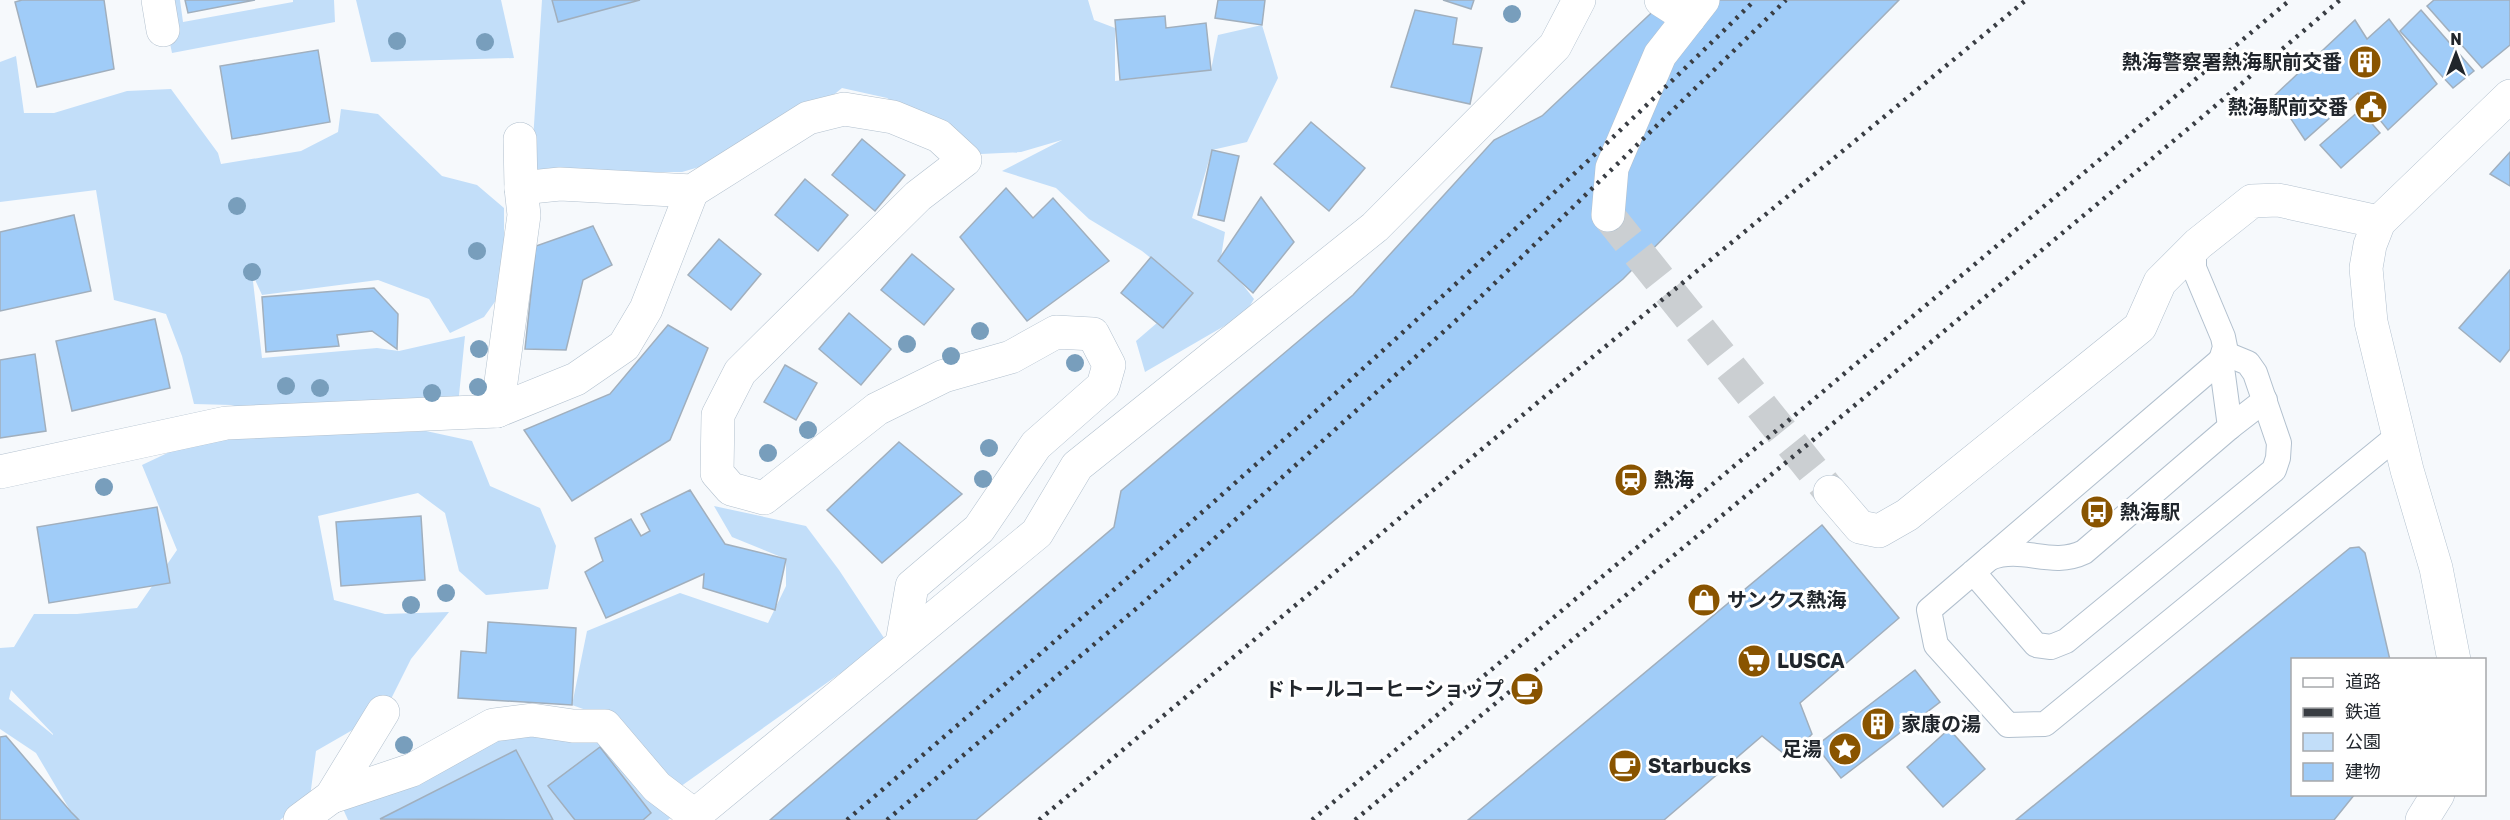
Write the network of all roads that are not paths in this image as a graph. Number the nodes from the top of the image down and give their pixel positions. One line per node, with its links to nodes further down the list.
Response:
1 (1579, 0): 19 (street)
2 (1661, 0): 3 (street)
3 (1696, 9): 8 (street)
4 (2510, 96): 9 (street)
5 (520, 139): 6 (street)
6 (521, 188): 7 (street); 13 (street)
7 (692, 191): 13 (street); 19 (street)
8 (1608, 215)
9 (2379, 222): 10 (street); 15 (street)
10 (2198, 244): 11 (lane); 17 (street)
11 (2221, 360): 12 (lane); 14 (lane); 18 (lane)
12 (2265, 400): 14 (lane); 18 (lane)
13 (497, 411): 16 (street)
14 (2230, 427): 18 (lane)
15 (2400, 434): 18 (lane); 20 (street)
16 (0, 472)
17 (1830, 492)
18 (1980, 565)
19 (902, 644): 24 (street)
20 (2454, 658)
21 (383, 712): 23 (street)
22 (2438, 796): 26 (street)
23 (331, 798): 24 (street); 25 (street)
24 (691, 818)
25 (300, 820)
26 (2422, 820)

